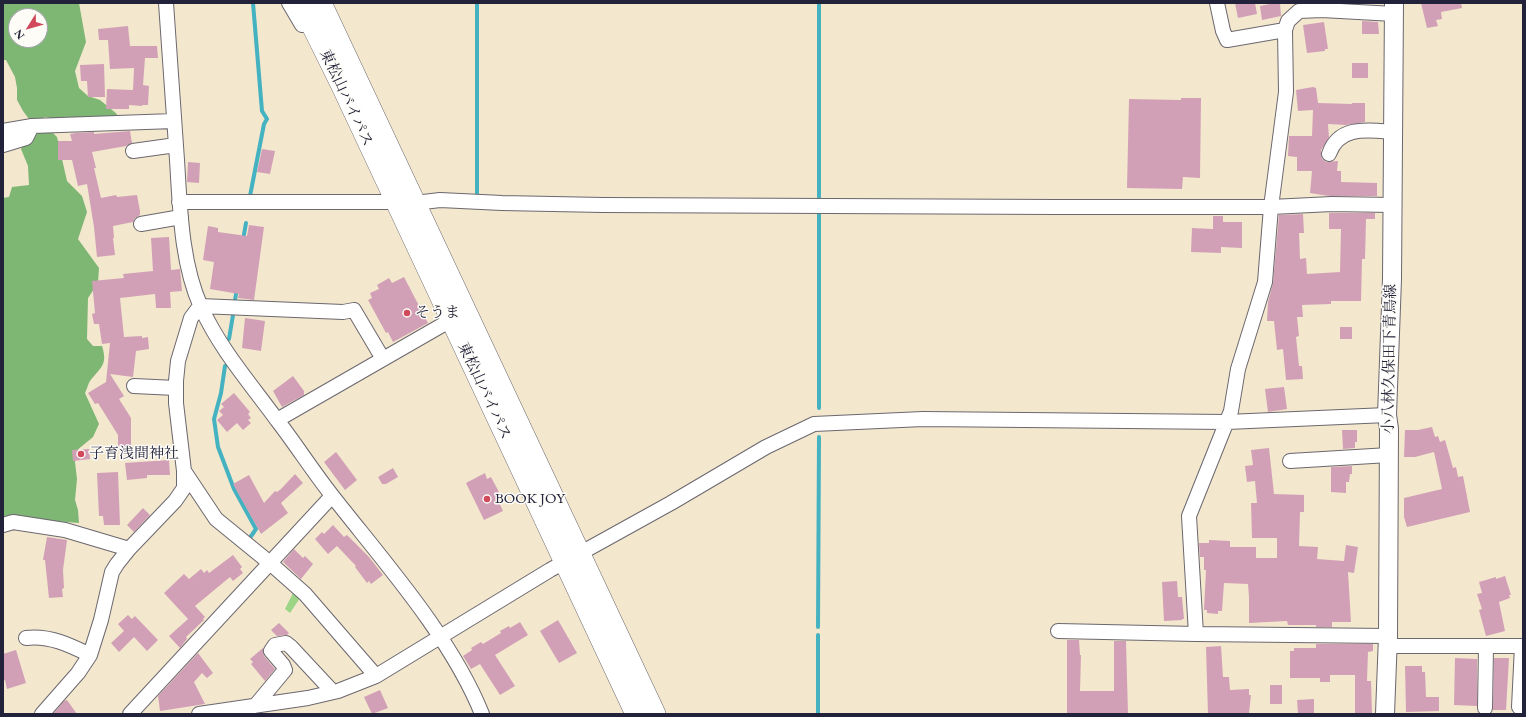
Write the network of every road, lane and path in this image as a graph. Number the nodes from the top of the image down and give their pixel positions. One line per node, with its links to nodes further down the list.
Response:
1 (166, 3): 12 (street)
2 (288, 3): 11 (street)
3 (301, 3): 11 (highway, 東松山バイパス)
4 (321, 3): 10 (highway, 東松山バイパス)
5 (331, 3): 10 (street)
6 (1217, 3): 9 (street)
7 (1340, 7): 8 (street); 9 (street)
8 (1394, 9): 15 (main road, 小八林久保田下青鳥線)
9 (1285, 30): 23 (street)
10 (338, 38): 21 (highway, 東松山バイパス)
11 (332, 66): 21 (highway, 東松山バイパス)
12 (174, 121): 13 (street); 17 (street)
13 (32, 126): 14 (street); 16 (street)
14 (3, 131)
15 (1393, 132): 19 (street); 22 (main road, 小八林久保田下青鳥線)
16 (3, 145)
17 (176, 145): 18 (street); 20 (street)
18 (133, 151)
19 (1329, 154)
20 (179, 202): 21 (street); 24 (street)
21 (405, 203): 23 (street); 27 (highway, 東松山バイパス); 40 (highway, 東松山バイパス)
22 (1392, 205): 23 (street); 31 (main road, 小八林久保田下青鳥線)
23 (1271, 207): 33 (street)
24 (181, 217): 25 (street); 26 (street)
25 (141, 224)
26 (200, 306): 28 (street); 30 (street); 32 (street)
27 (451, 320): 28 (street); 40 (highway, 東松山バイパス)
28 (383, 359): 32 (street)
29 (134, 386): 30 (street)
30 (176, 388): 36 (street)
31 (1387, 416): 33 (street); 34 (main road, 小八林久保田下青鳥線)
32 (277, 420): 37 (street)
33 (1227, 422): 40 (street); 43 (street)
34 (1389, 455): 35 (street); 46 (main road, 小八林久保田下青鳥線)
35 (1290, 460)
36 (184, 471): 39 (street); 41 (street)
37 (332, 496): 41 (street); 44 (street)
38 (3, 525): 39 (street)
39 (129, 549): 49 (street)
40 (572, 558): 44 (street); 59 (highway, 東松山バイパス); 60 (highway, 東松山バイパス)
41 (270, 563): 50 (street); 56 (street)
42 (1058, 631): 43 (street)
43 (1196, 634): 46 (street)
44 (440, 637): 50 (street); 58 (street)
45 (26, 638): 49 (street)
46 (1388, 641): 47 (street); 61 (main road, 小八林久保田下青鳥線)
47 (1486, 646): 48 (street); 54 (street)
48 (1522, 646): 53 (street)
49 (90, 655): 55 (street)
50 (376, 676): 51 (street)
51 (333, 692): 52 (street); 52 (street)
52 (255, 706): 57 (street)
53 (1519, 707)
54 (1485, 708)
55 (42, 714)
56 (130, 714)
57 (199, 714)
58 (482, 714)
59 (636, 714)
60 (655, 714)
61 (1385, 714)

